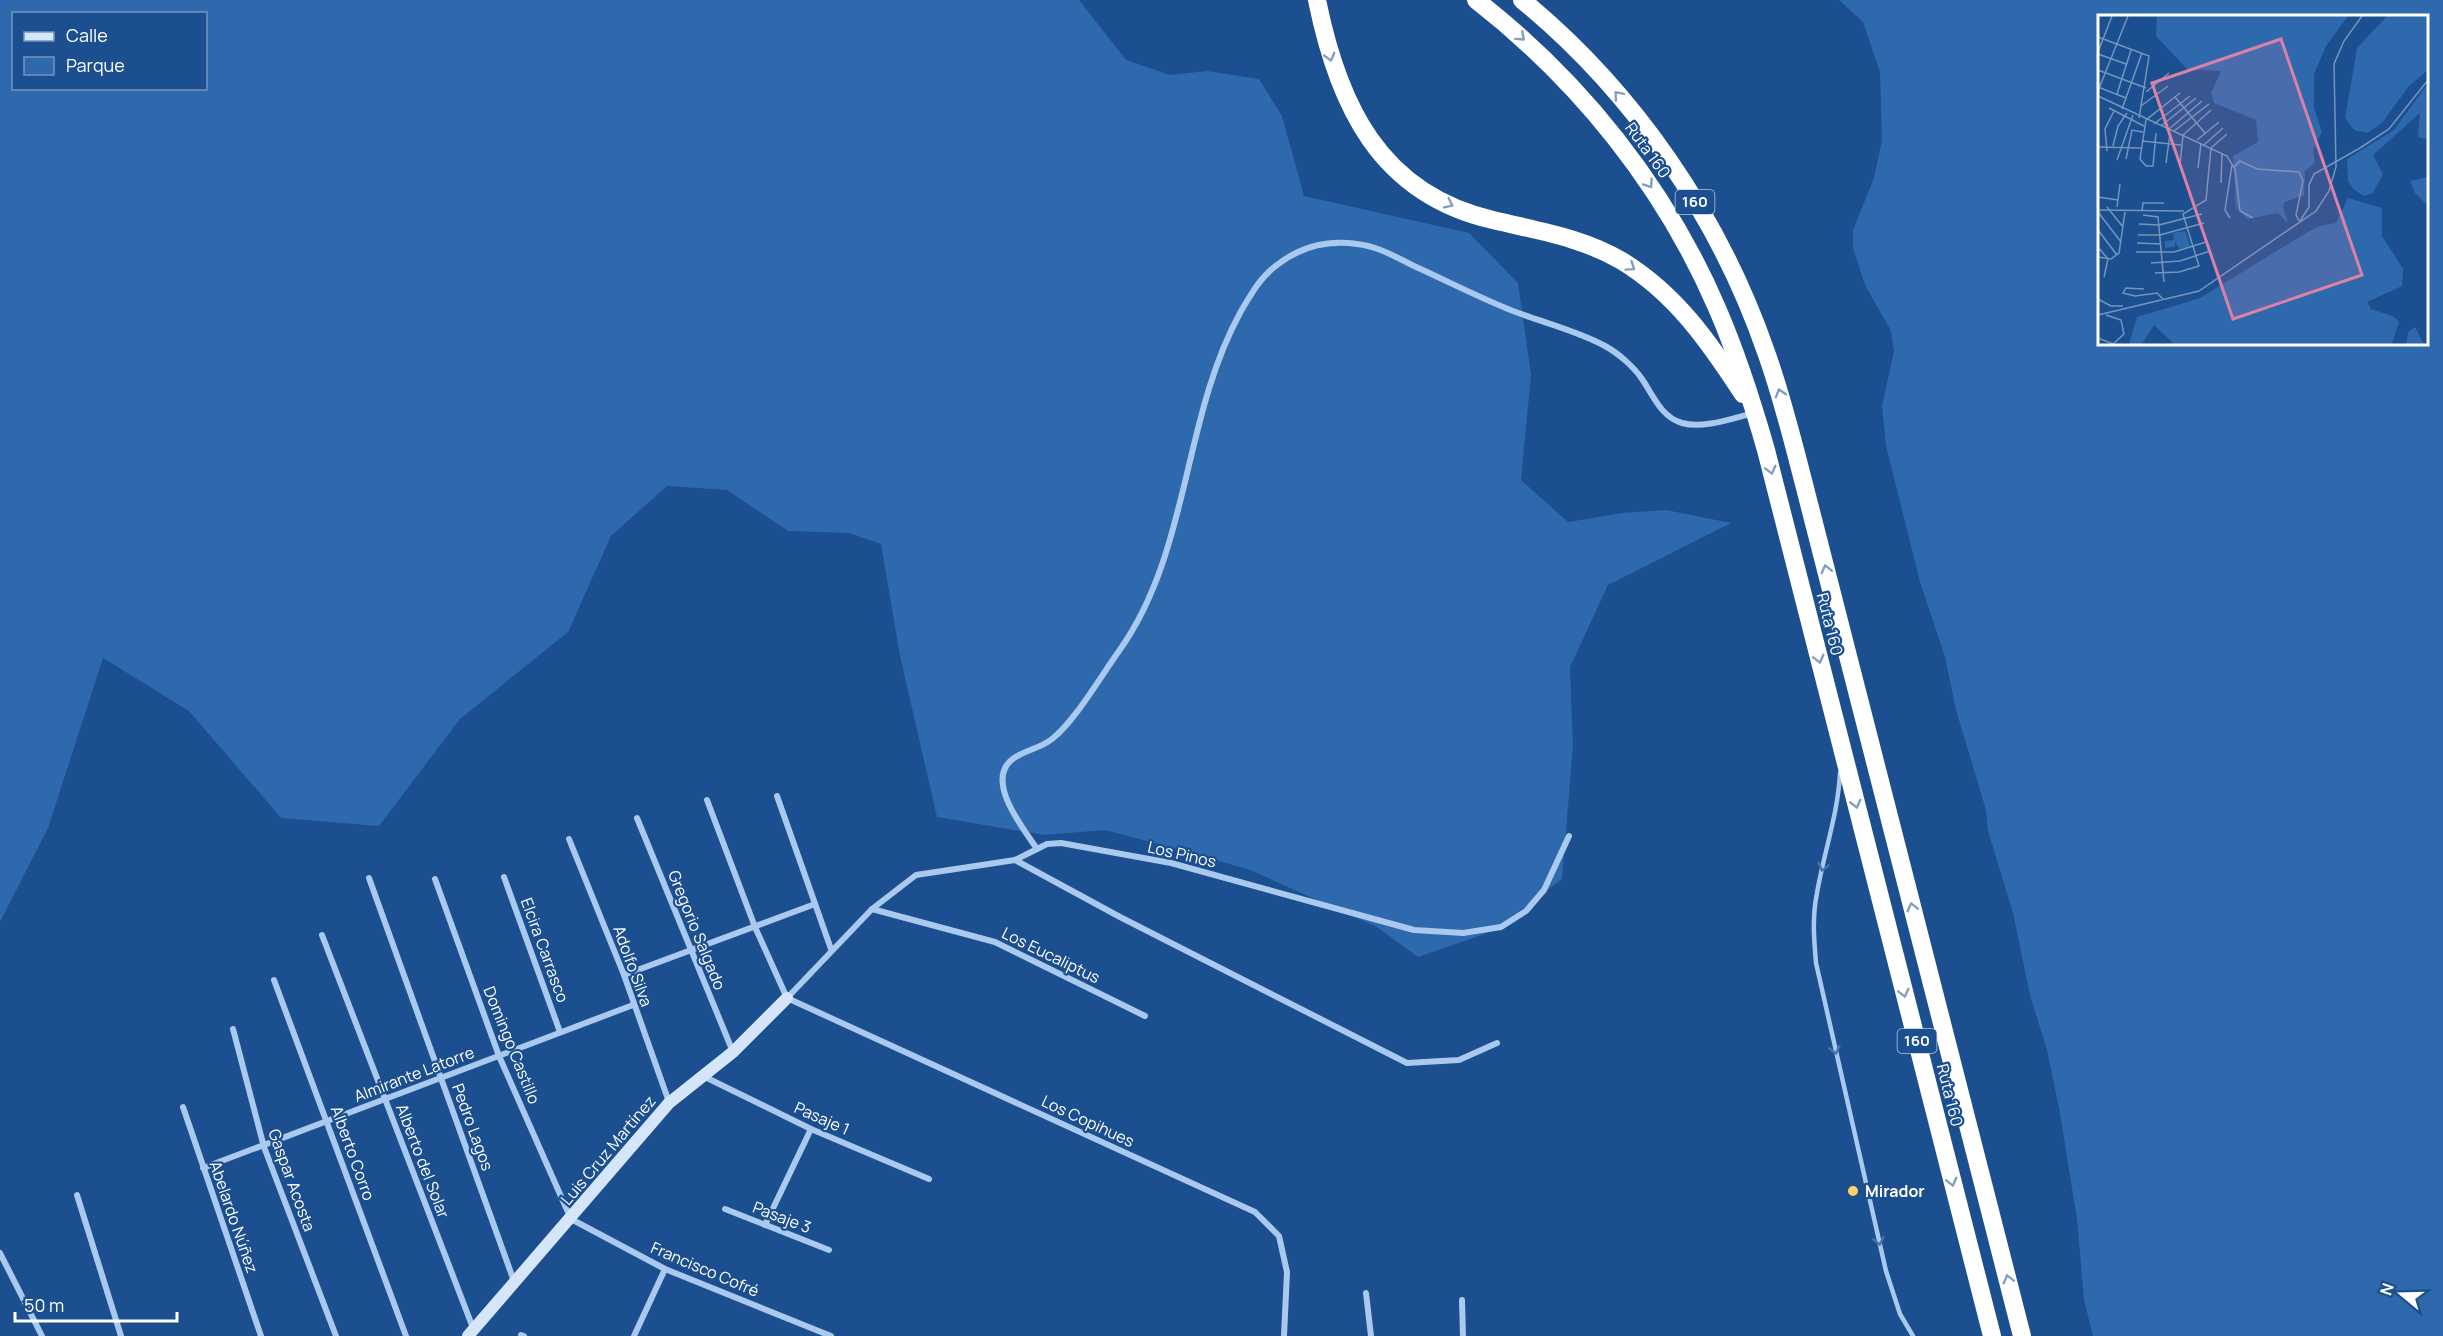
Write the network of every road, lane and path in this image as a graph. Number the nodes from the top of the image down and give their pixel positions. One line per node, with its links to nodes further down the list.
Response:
1 (1317, 0): 4 (highway, one-way to 4)
2 (1476, 0): 4 (highway, Ruta 160 / 160, one-way to 4)
3 (1522, 0): 65 (highway, Ruta 160 / 160, one-way to 3)
4 (1755, 413): 5 (highway, Ruta 160 / 160, one-way to 5); 11 (street)
5 (1842, 747): 63 (lane, one-way to 63); 64 (highway, Ruta 160 / 160, one-way to 64)
6 (777, 796): 16 (street)
7 (707, 800): 18 (street)
8 (637, 818): 21 (street, Gregorio Salgado)
9 (1569, 836): 11 (street, Los Pinos)
10 (569, 839): 22 (street, Adolfo Silva)
11 (1036, 849): 12 (street, Los Pinos)
12 (1015, 860): 17 (street, Los Pinos); 29 (street)
13 (504, 877): 28 (street, Elcira Carrasco)
14 (369, 878): 33 (street, Pedro Lagos)
15 (435, 879): 31 (street, Domingo Castillo)
16 (815, 904): 18 (street); 20 (street)
17 (872, 909): 20 (street, Los Pinos); 26 (street, Los Eucaliptus)
18 (755, 927): 21 (street); 24 (street)
19 (322, 935): 34 (street, Alberto del Solar)
20 (831, 949): 24 (street, Los Pinos)
21 (690, 952): 22 (street); 30 (street, Gregorio Salgado)
22 (624, 975): 25 (street, Adolfo Silva)
23 (274, 980): 37 (street, Alberto Corro)
24 (787, 998): 30 (street, Luis Cruz Martínez); 60 (street, Los Copihues)
25 (633, 1005): 28 (street, Almirante Latorre); 35 (street, Adolfo Silva)
26 (1145, 1016)
27 (232, 1029): 39 (street, Gaspar Acosta)
28 (560, 1032): 31 (street, Almirante Latorre)
29 (1497, 1043)
30 (733, 1052): 32 (street, Luis Cruz Martínez)
31 (499, 1056): 33 (street, Almirante Latorre); 44 (street, Domingo Castillo)
32 (705, 1077): 35 (street, Luis Cruz Martínez); 38 (street, Pasaje 1)
33 (441, 1078): 34 (street, Almirante Latorre); 49 (street, Pedro Lagos)
34 (385, 1099): 37 (street, Almirante Latorre); 52 (street, Alberto del Solar)
35 (669, 1103): 44 (street, Luis Cruz Martínez)
36 (183, 1107): 40 (street, Abelardo Núñez)
37 (327, 1122): 39 (street, Almirante Latorre); 57 (street, Alberto Corro)
38 (811, 1129): 41 (street, Pasaje 1); 45 (street)
39 (264, 1147): 40 (street, Almirante Latorre); 56 (street, Gaspar Acosta)
40 (203, 1168): 55 (street, Abelardo Núñez)
41 (929, 1179)
42 (77, 1195): 54 (street)
43 (725, 1209): 45 (street, Pasaje 3)
44 (571, 1219): 48 (street, Francisco Cofré); 49 (street, Luis Cruz Martínez)
45 (765, 1225): 46 (street, Pasaje 3)
46 (829, 1250)
47 (0, 1252): 53 (street)
48 (665, 1269): 58 (street); 59 (street, Francisco Cofré)
49 (515, 1284): 52 (street, Luis Cruz Martínez)
50 (1366, 1293): 61 (street)
51 (1461, 1300): 62 (street)
52 (471, 1333)
53 (42, 1336)
54 (121, 1336)
55 (261, 1336)
56 (336, 1336)
57 (406, 1336)
58 (634, 1336)
59 (831, 1336)
60 (1284, 1336)
61 (1371, 1336)
62 (1463, 1336)
63 (1913, 1336)
64 (1992, 1336)
65 (2022, 1336)

